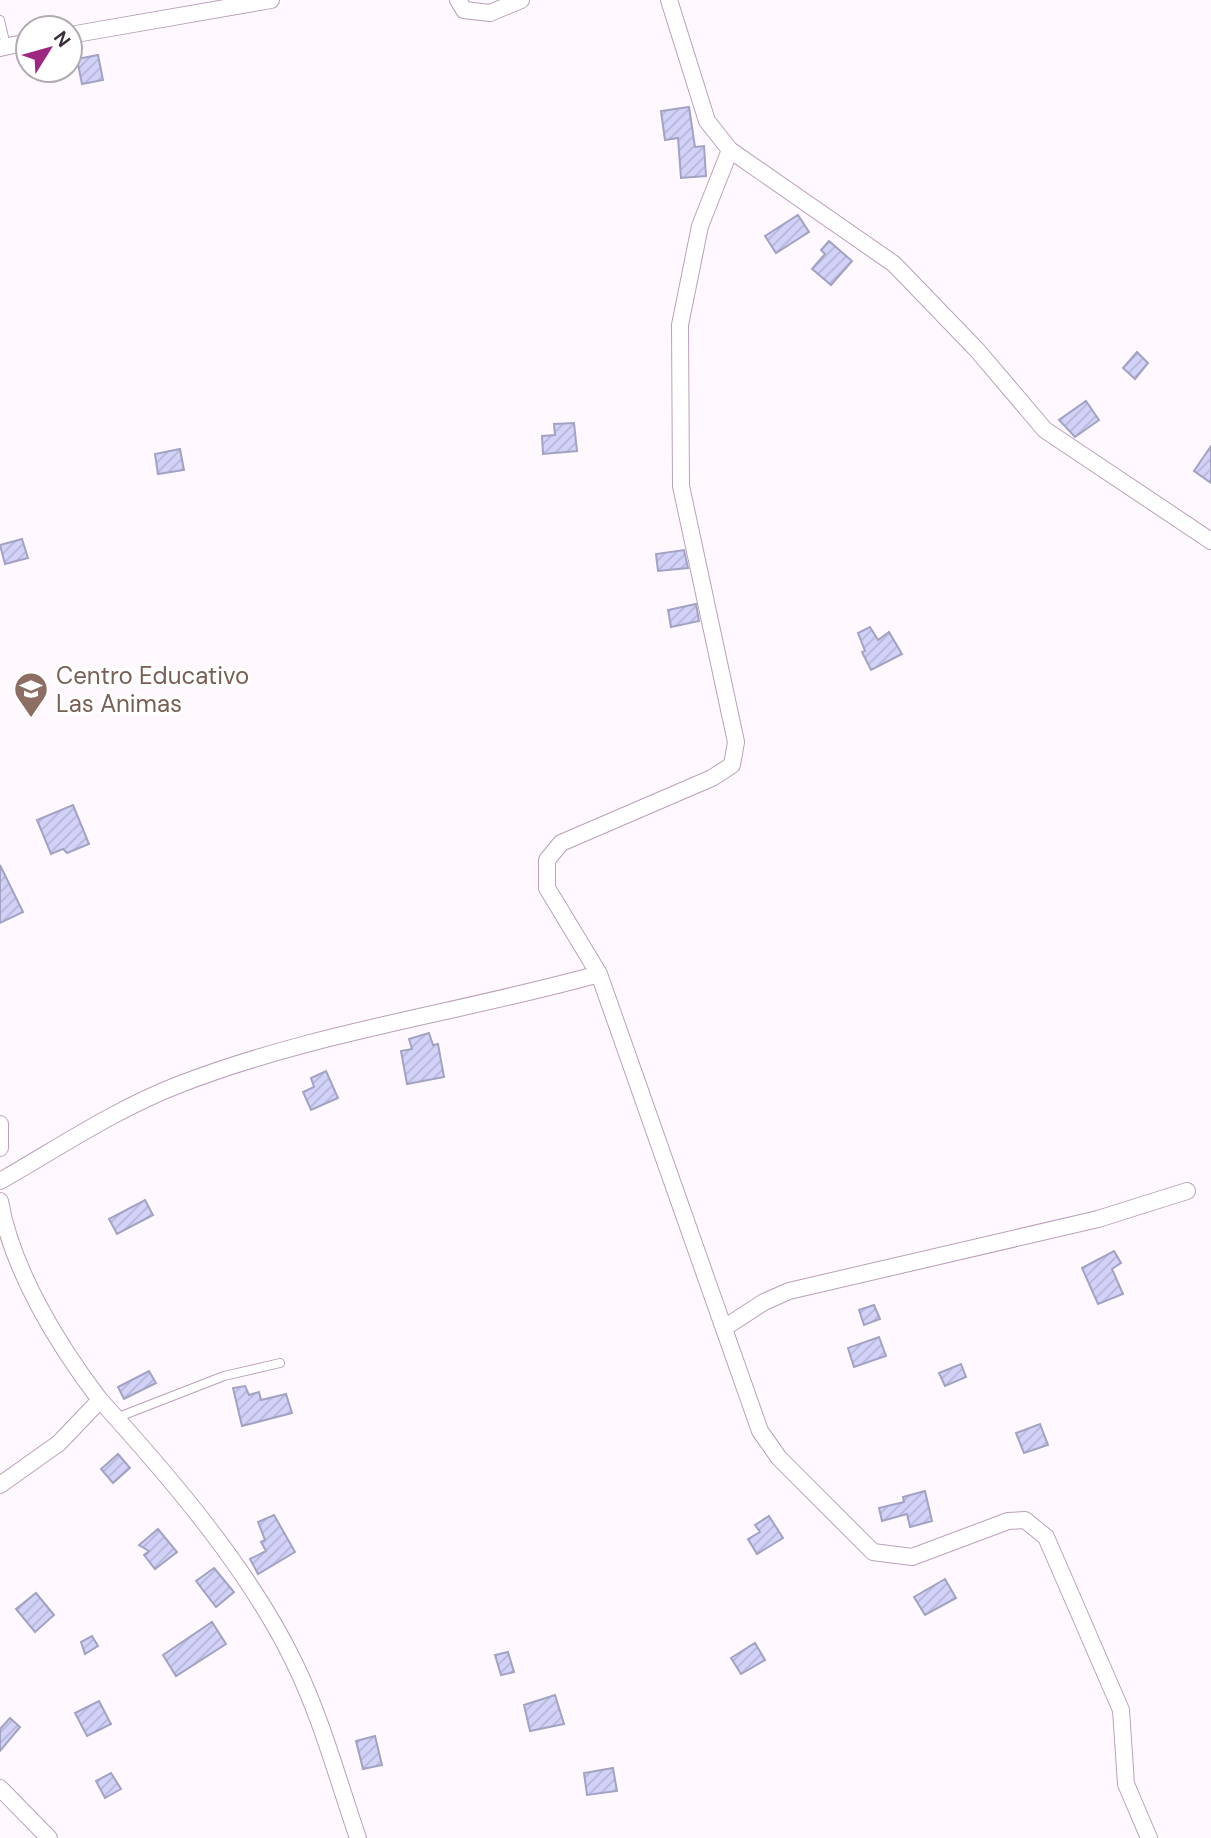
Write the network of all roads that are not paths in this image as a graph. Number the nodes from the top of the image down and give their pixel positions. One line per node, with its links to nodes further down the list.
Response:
1 (271, 0): 6 (street)
2 (458, 0): 3 (street)
3 (521, 0)
4 (669, 0): 8 (street)
5 (0, 20): 7 (lane)
6 (84, 33)
7 (3, 47)
8 (730, 150): 9 (street); 10 (street)
9 (1211, 541)
10 (599, 974): 13 (street); 16 (street)
11 (0, 1124): 12 (street)
12 (0, 1148)
13 (0, 1181)
14 (1187, 1191): 16 (street)
15 (0, 1201): 18 (street)
16 (724, 1328): 24 (street)
17 (280, 1363): 19 (lane)
18 (100, 1400): 19 (street); 20 (street)
19 (116, 1418): 23 (street)
20 (0, 1485)
21 (0, 1788): 22 (street)
22 (49, 1838)
23 (358, 1838)
24 (1149, 1838)

